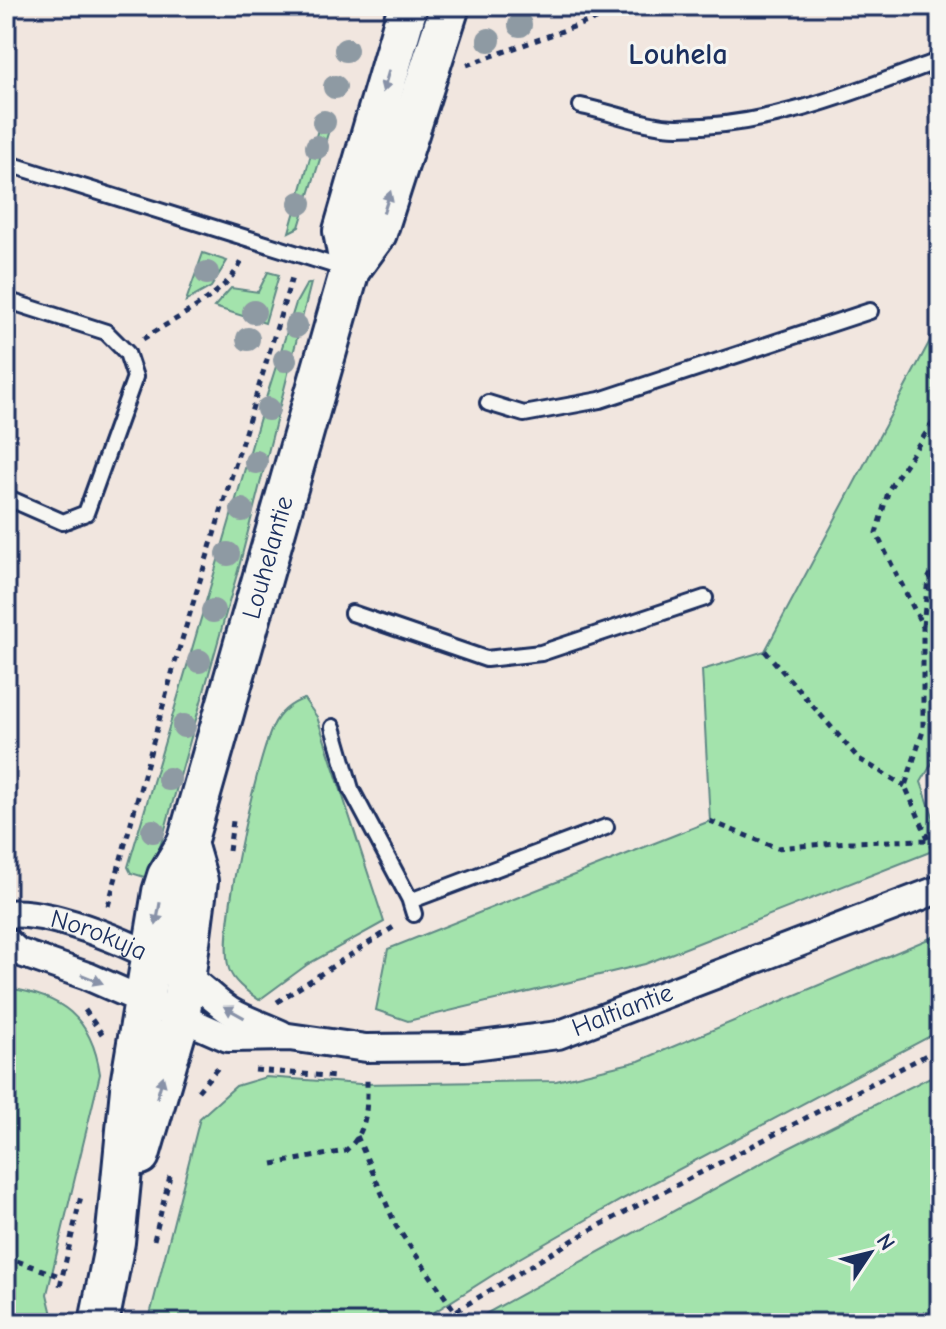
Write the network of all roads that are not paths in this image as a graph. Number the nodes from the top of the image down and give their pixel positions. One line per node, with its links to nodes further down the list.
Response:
1 (408, 6): 6 (main road, Louhelantie, one-way to 6)
2 (450, 6): 6 (main road, Louhelantie, one-way to 2)
3 (940, 60): 4 (lane)
4 (581, 106)
5 (6, 163): 6 (lane)
6 (350, 270): 15 (main road, Louhelantie)
7 (6, 300): 10 (lane)
8 (870, 311): 9 (lane)
9 (488, 403)
10 (6, 497)
11 (705, 598): 12 (lane)
12 (352, 613)
13 (333, 727): 14 (lane)
14 (606, 827)
15 (187, 843): 19 (main road, Louhelantie, one-way to 19); 20 (main road, Louhelantie)
16 (940, 889): 23 (street, Haltiantie)
17 (6, 914): 19 (street, Norokuja)
18 (6, 941): 21 (street, Norokuja, one-way to 21)
19 (150, 957): 20 (street, Norokuja); 21 (main road, Louhelantie)
20 (186, 976): 22 (main road, Louhelantie); 23 (street, Haltiantie, one-way to 20)
21 (143, 1002): 22 (street, Norokuja); 24 (main road, Louhelantie)
22 (180, 1019): 23 (street, Haltiantie); 24 (main road, Louhelantie, one-way to 22)
23 (289, 1037)
24 (115, 1242): 25 (main road, Louhelantie)
25 (99, 1323)

